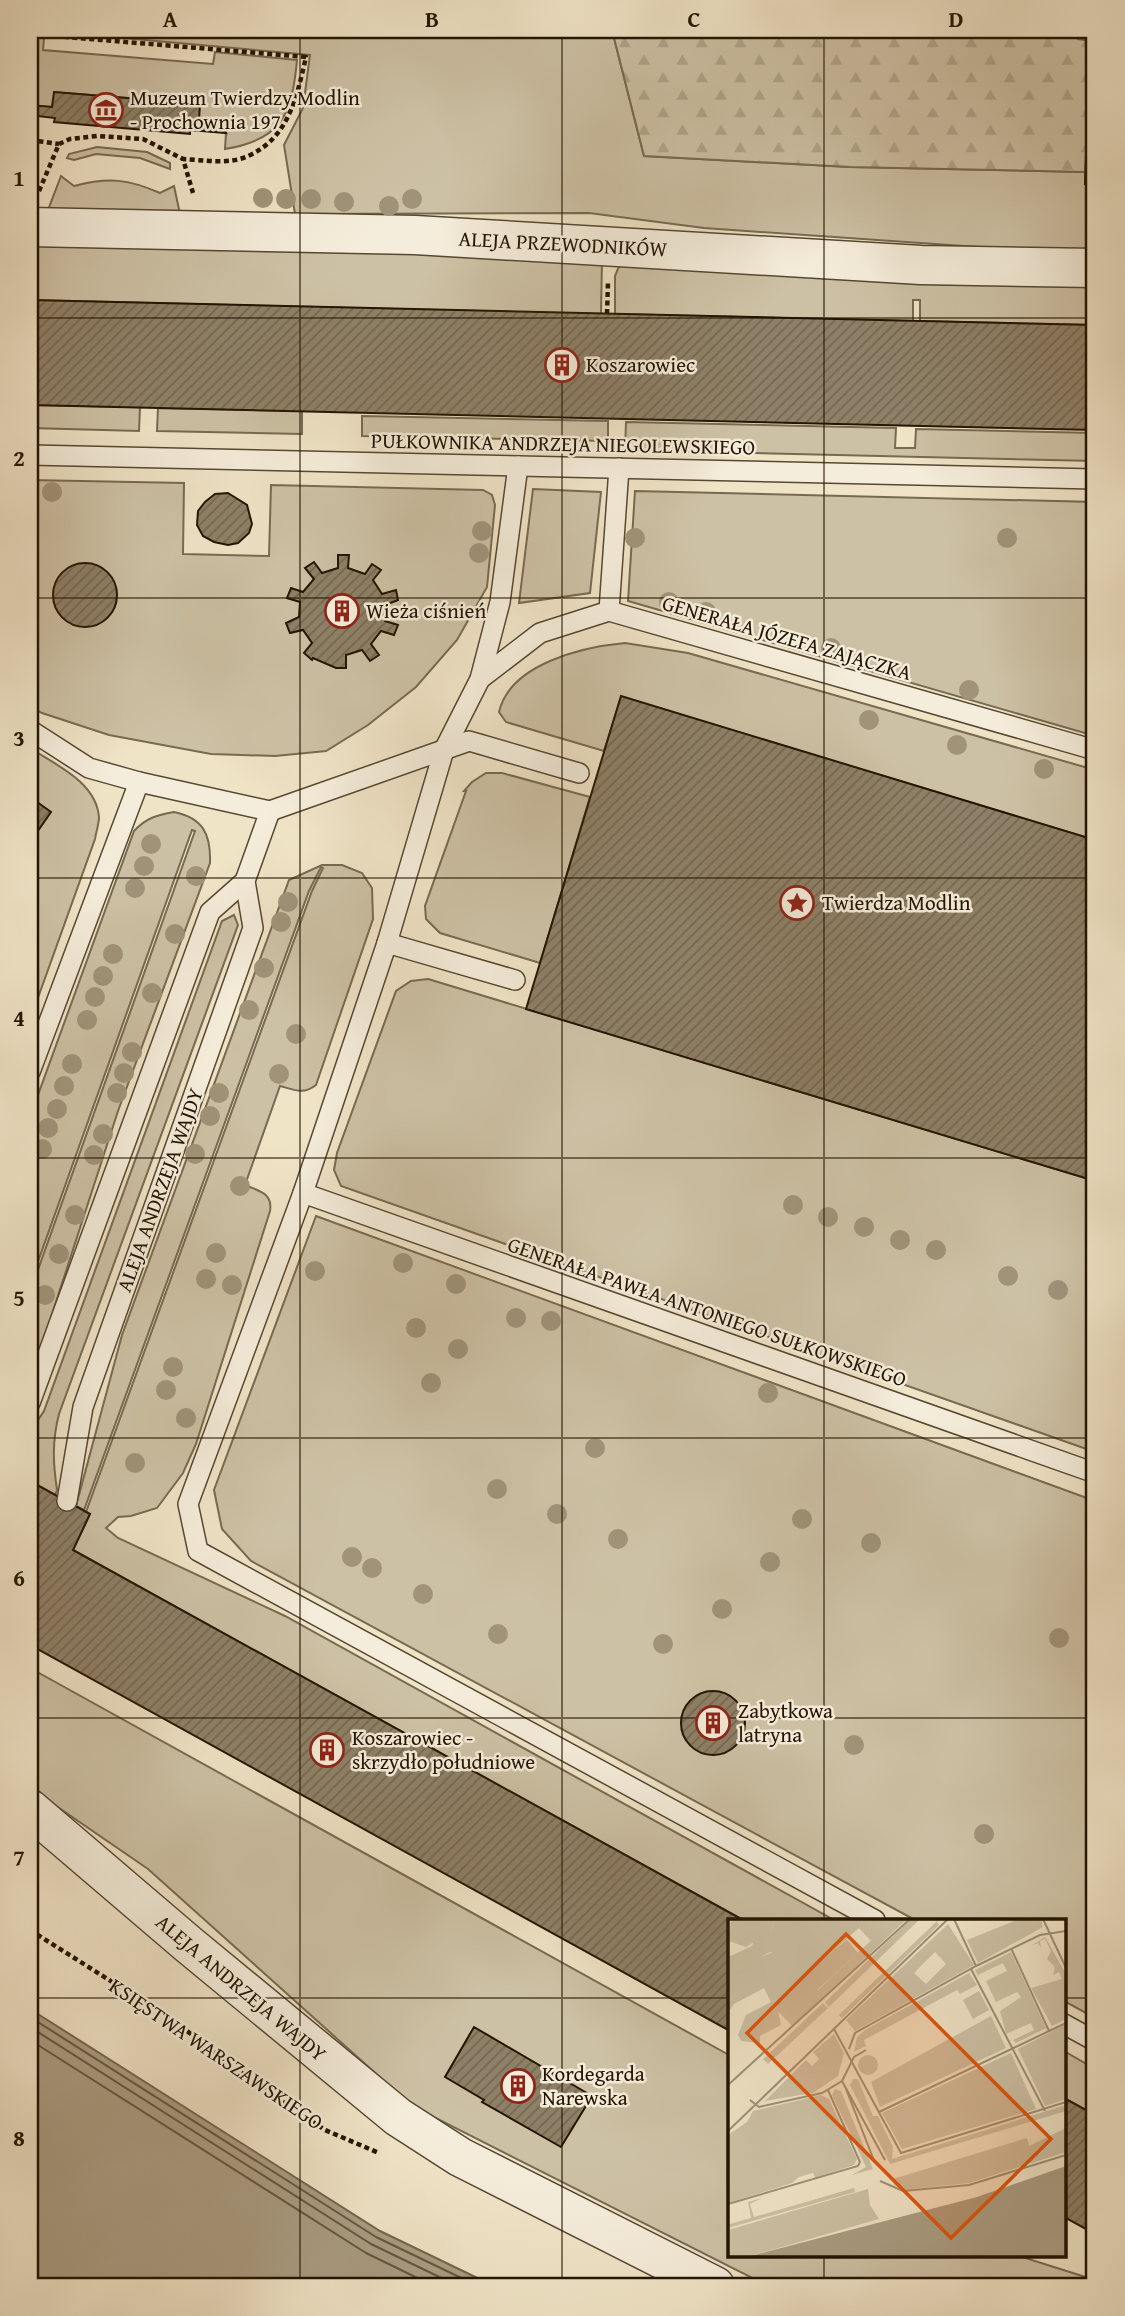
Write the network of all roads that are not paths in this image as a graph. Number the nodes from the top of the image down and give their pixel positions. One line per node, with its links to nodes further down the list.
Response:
1 (32, 214): 2 (street, ALEJA PRZEWODNIKÓW)
2 (1095, 268)
3 (30, 455): 4 (lane, PUŁKOWNIKA ANDRZEJA NIEGOLEWSKIEGO)
4 (519, 466): 5 (lane, PUŁKOWNIKA ANDRZEJA NIEGOLEWSKIEGO); 8 (lane)
5 (619, 468): 6 (lane, PUŁKOWNIKA ANDRZEJA NIEGOLEWSKIEGO); 7 (lane)
6 (1095, 479)
7 (609, 611): 8 (lane); 11 (lane, GENERAŁA JÓZEFA ZAJĄCZKA)
8 (480, 679): 10 (lane)
9 (30, 730): 13 (lane)
10 (444, 750): 12 (lane); 14 (lane); 16 (lane)
11 (1095, 750)
12 (579, 773)
13 (139, 782): 14 (lane); 18 (lane)
14 (270, 811): 15 (lane, ALEJA ANDRZEJA WAJDY)
15 (245, 881): 20 (lane, ALEJA ANDRZEJA WAJDY); 22 (lane, ALEJA ANDRZEJA WAJDY)
16 (387, 943): 17 (lane); 19 (lane)
17 (516, 980)
18 (30, 1072)
19 (303, 1193): 21 (lane, GENERAŁA PAWŁA ANTONIEGO SUŁKOWSKIEGO); 24 (lane)
20 (30, 1404)
21 (1095, 1473)
22 (67, 1501)
23 (30, 1809): 27 (street, ALEJA ANDRZEJA WAJDY)
24 (873, 1919)
25 (1066, 2025): 26 (lane)
26 (1095, 2041)
27 (715, 2286)

